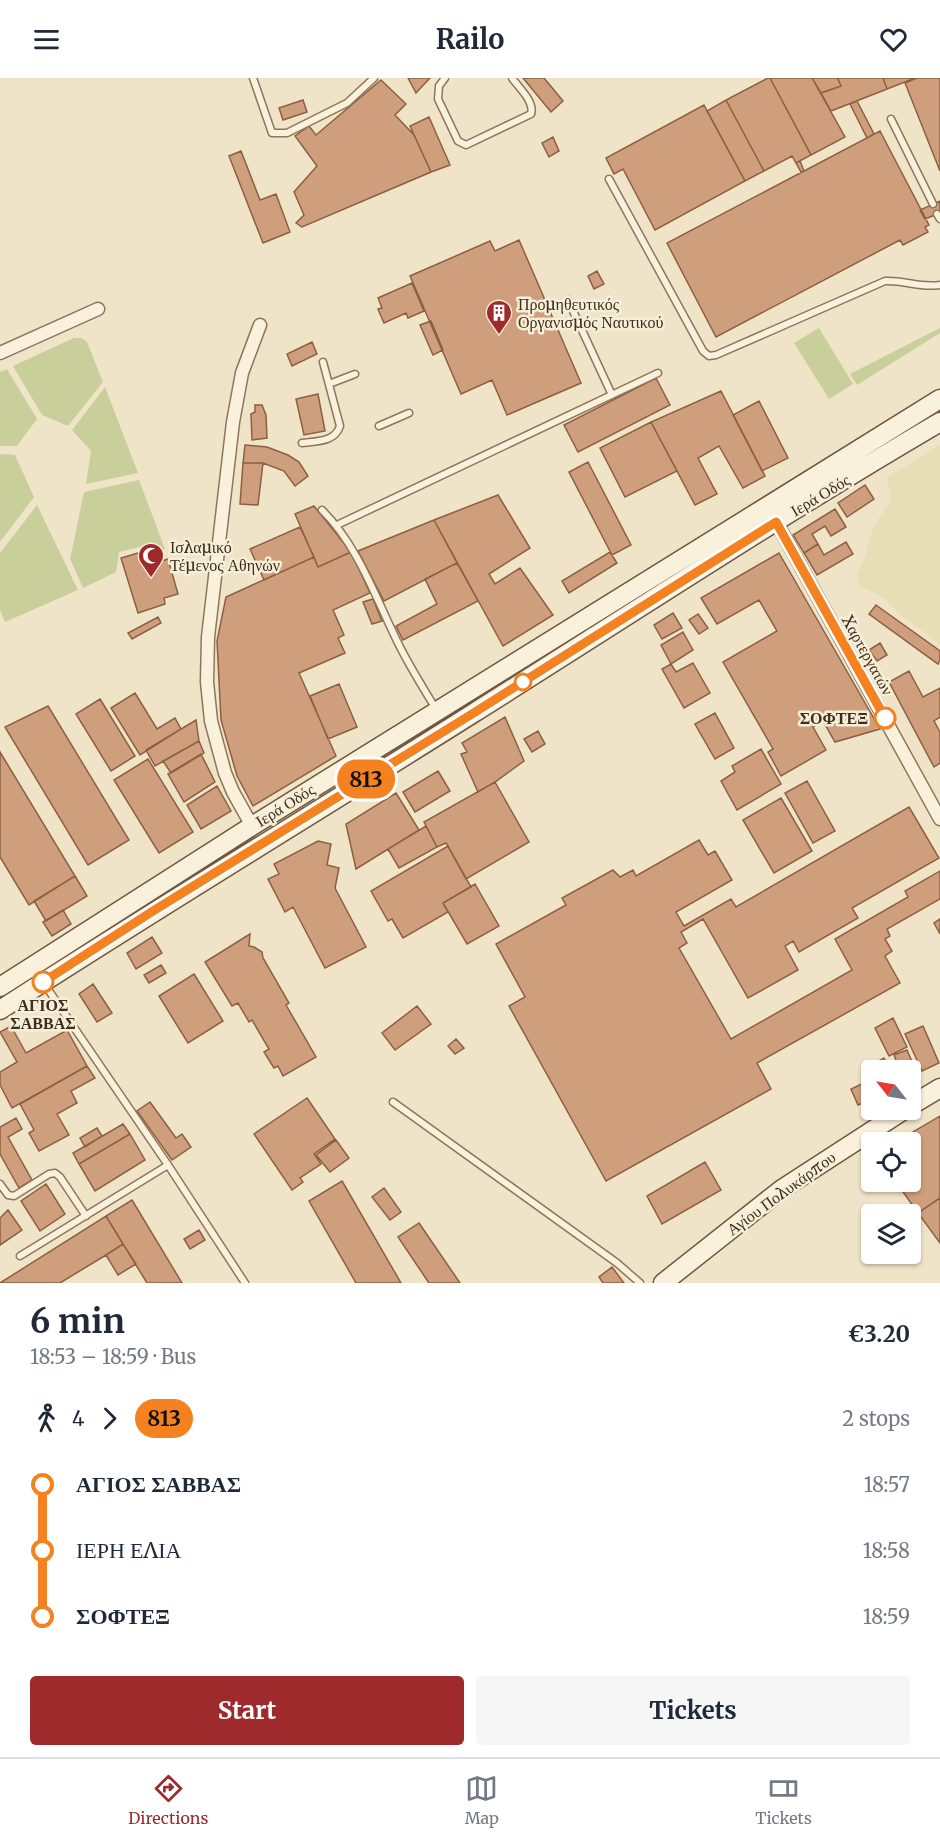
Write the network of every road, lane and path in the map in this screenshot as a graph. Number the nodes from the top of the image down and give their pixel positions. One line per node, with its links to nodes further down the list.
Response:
1 (253, 78): 2 (lane)
2 (374, 78)
3 (445, 78): 4 (lane)
4 (512, 78)
5 (891, 119): 7 (lane)
6 (609, 179): 8 (lane)
7 (933, 204)
8 (940, 285)
9 (568, 300): 17 (lane)
10 (98, 309): 12 (street)
11 (260, 325): 28 (street)
12 (0, 352)
13 (323, 362): 16 (lane)
14 (658, 373): 17 (lane)
15 (355, 374): 16 (lane)
16 (329, 384): 22 (lane)
17 (612, 395): 25 (lane)
18 (940, 399): 24 (main road, Ιερά Οδός)
19 (409, 413): 21 (lane)
20 (940, 422): 24 (main road, Ιερά Οδός)
21 (379, 426)
22 (302, 444)
23 (322, 510): 25 (lane)
24 (772, 514): 26 (main road, Ιερά Οδός); 27 (street, Χαρτεργατών); 29 (main road, Ιερά Οδός)
25 (337, 525): 26 (lane)
26 (437, 711): 28 (main road, Ιερά Οδός)
27 (940, 819)
28 (252, 826): 30 (main road, Ιερά Οδός)
29 (43, 982): 31 (main road, Ιερά Οδός); 36 (lane)
30 (0, 987)
31 (0, 1010)
32 (940, 1088): 33 (main road)
33 (921, 1099)
34 (393, 1102): 41 (lane)
35 (889, 1120): 42 (main road, Αγίου Πολυκάρπου)
36 (168, 1165): 38 (lane); 40 (lane)
37 (0, 1184): 38 (lane)
38 (86, 1216): 39 (lane)
39 (20, 1256)
40 (245, 1283)
41 (639, 1283)
42 (663, 1283)

